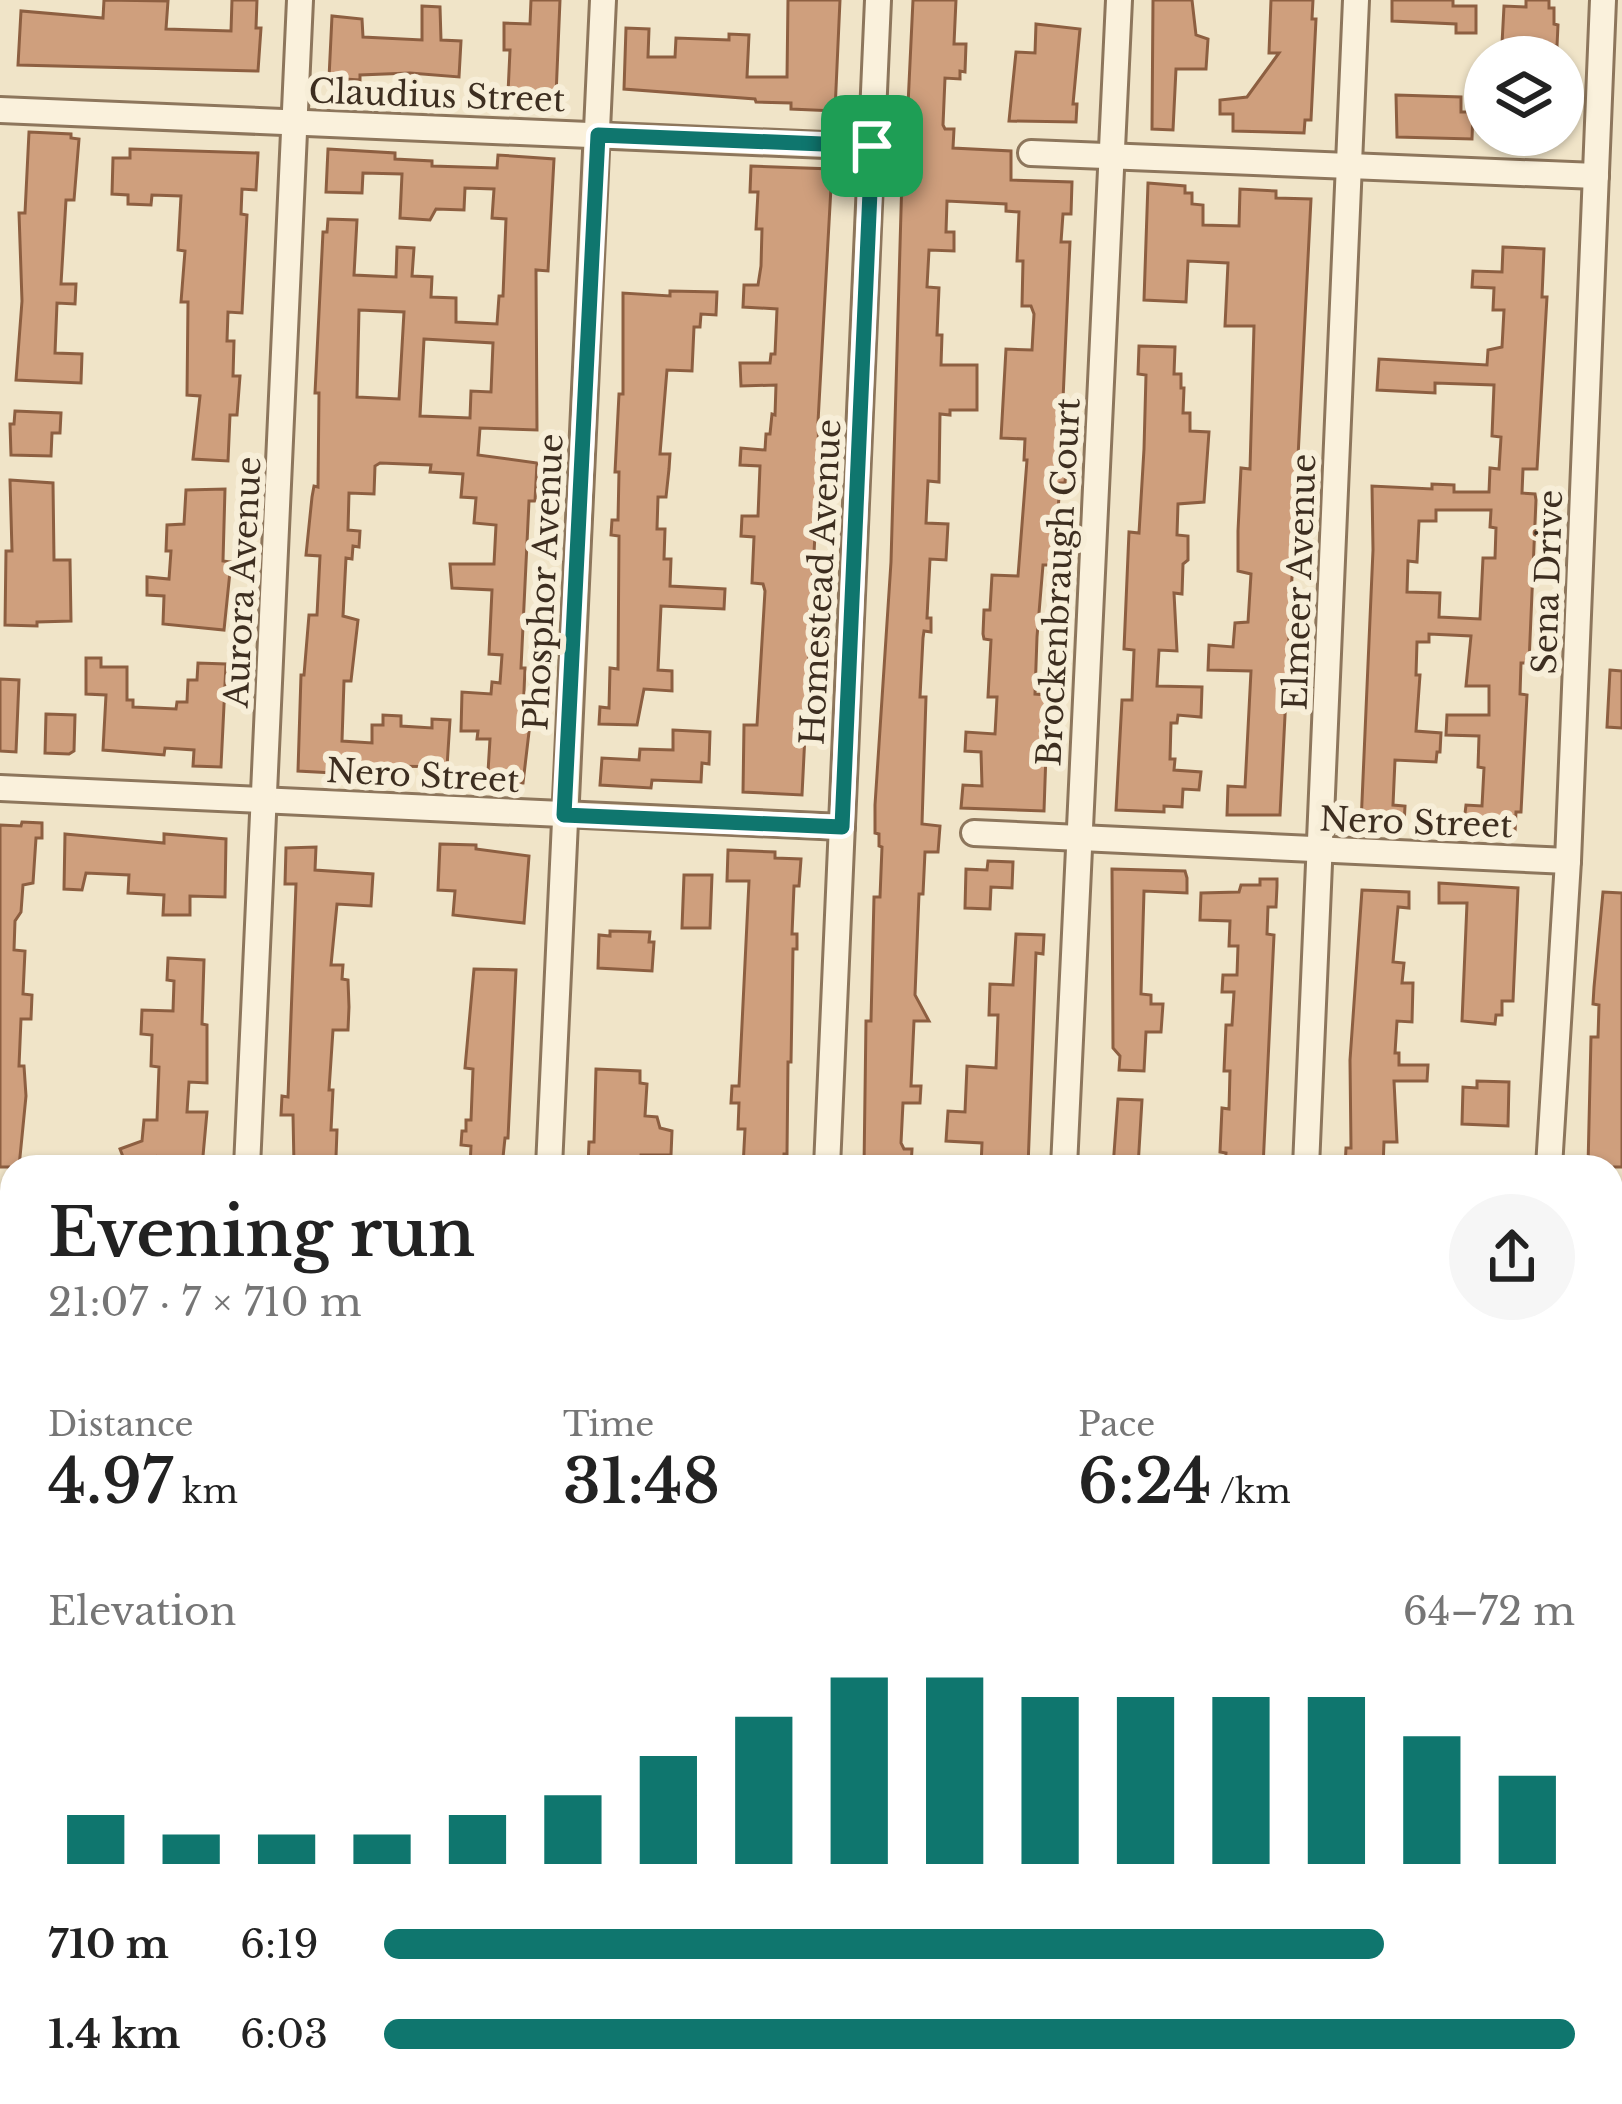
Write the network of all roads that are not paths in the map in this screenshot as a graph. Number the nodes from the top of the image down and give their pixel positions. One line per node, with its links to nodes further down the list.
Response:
1 (300, 0): 8 (street, Aurora Avenue)
2 (603, 0): 9 (street, Phosphor Avenue)
3 (878, 0): 10 (street, Homestead Avenue)
4 (1119, 0): 12 (street, Brockenbraugh Court)
5 (1356, 0): 13 (street, Elmeer Avenue)
6 (1603, 0): 14 (street, Sena Drive)
7 (0, 110): 8 (street, Claudius Street)
8 (297, 123): 9 (street, Claudius Street); 16 (street, Aurora Avenue)
9 (598, 135): 10 (street, Claudius Street); 17 (street, Phosphor Avenue)
10 (872, 146): 18 (street, Homestead Avenue)
11 (1031, 153): 12 (street)
12 (1113, 156): 13 (street); 20 (street, Brockenbraugh Court)
13 (1349, 166): 14 (street); 21 (street, Elmeer Avenue)
14 (1596, 176): 22 (street, Sena Drive)
15 (0, 788): 16 (street, Nero Street)
16 (265, 800): 17 (street, Nero Street); 23 (street, Aurora Avenue)
17 (564, 815): 18 (street, Nero Street); 24 (street, Phosphor Avenue)
18 (842, 827): 25 (street, Homestead Avenue)
19 (974, 833): 20 (street, Nero Street)
20 (1077, 839): 21 (street, Nero Street); 26 (street, Brockenbraugh Court)
21 (1321, 851): 22 (street, Nero Street); 27 (street, Elmeer Avenue)
22 (1568, 861): 28 (street, Sena Drive)
23 (248, 1155)
24 (550, 1155)
25 (828, 1155)
26 (1064, 1155)
27 (1307, 1155)
28 (1550, 1155)

